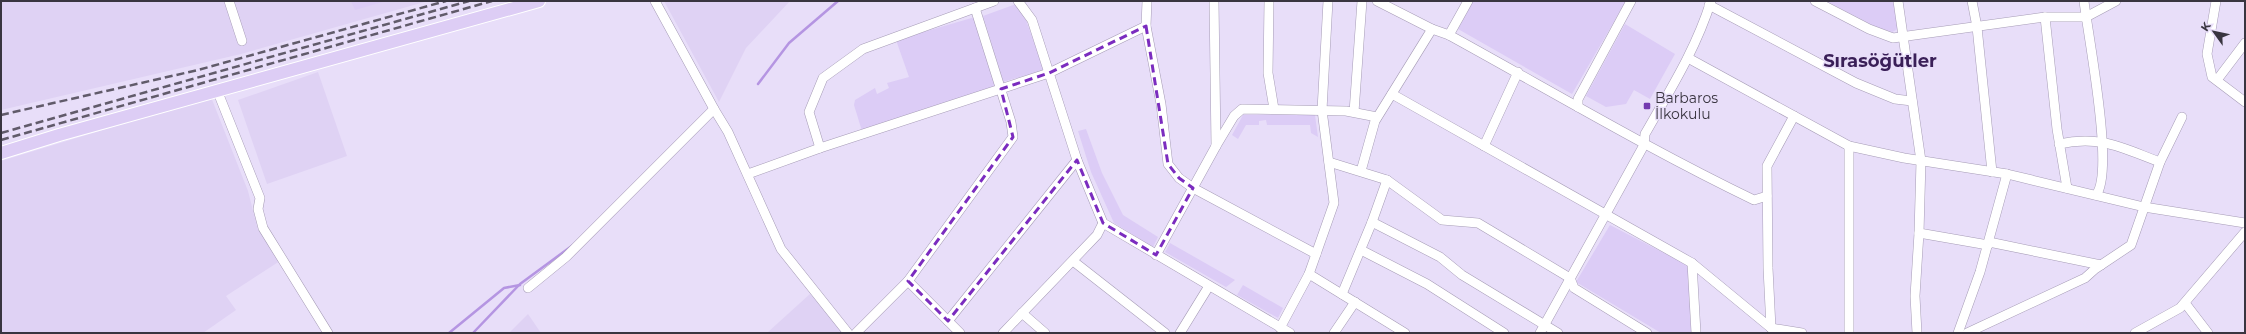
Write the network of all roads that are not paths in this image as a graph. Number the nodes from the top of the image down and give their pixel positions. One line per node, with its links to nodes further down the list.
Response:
1 (229, 1): 30 (street)
2 (539, 1): 37 (main road)
3 (655, 1): 43 (street)
4 (994, 1): 22 (street)
5 (1018, 1): 34 (street)
6 (1147, 1): 25 (street)
7 (1214, 1): 52 (street)
8 (1269, 1): 42 (street)
9 (1328, 1): 44 (street)
10 (1362, 1): 45 (street)
11 (1377, 1): 21 (street)
12 (1468, 1): 28 (street)
13 (1631, 1): 41 (street)
14 (1814, 1): 29 (street)
15 (1898, 1): 29 (street)
16 (1972, 1): 26 (street)
17 (2084, 1): 24 (street)
18 (2116, 1): 24 (street)
19 (2216, 1): 35 (street)
20 (1710, 3): 32 (street); 39 (street)
21 (1395, 5): 27 (street)
22 (975, 8): 36 (street); 55 (street)
23 (2045, 17): 24 (street); 26 (street); 50 (street)
24 (2086, 17): 49 (street)
25 (1146, 26): 34 (street); 66 (street)
26 (1977, 26): 29 (street); 62 (street)
27 (1432, 29): 28 (street); 38 (street)
28 (1449, 35): 33 (street)
29 (1902, 36): 39 (street)
30 (242, 41)
31 (2245, 43): 35 (street)
32 (1688, 58): 46 (street); 51 (street)
33 (1518, 72): 41 (street); 53 (street)
34 (1049, 73): 36 (street); 57 (street)
35 (2217, 80): 40 (street)
36 (1001, 89): 55 (street); 86 (street)
37 (217, 90): 56 (main road); 97 (street)
38 (1392, 94): 47 (street); 53 (street)
39 (1912, 101): 58 (street)
40 (2245, 102)
41 (1578, 107): 51 (street)
42 (1274, 109): 44 (street); 52 (street)
43 (714, 110): 63 (street); 88 (street)
44 (1322, 110): 45 (street); 59 (street)
45 (1354, 112): 47 (street)
46 (1794, 116): 54 (street); 69 (street)
47 (1377, 117): 61 (street)
48 (2182, 117): 60 (street)
49 (2101, 141): 50 (street); 60 (street); 68 (street)
50 (2059, 144): 67 (street)
51 (1644, 145): 69 (street); 71 (street)
52 (1216, 146): 66 (street)
53 (1484, 146): 71 (street)
54 (1849, 146): 58 (street); 113 (street)
55 (820, 148): 63 (street)
56 (1, 153)
57 (1077, 160): 74 (street); 93 (street)
58 (1921, 161): 62 (street); 76 (street)
59 (1329, 162): 61 (street); 79 (street)
60 (2160, 162): 70 (street)
61 (1360, 171): 65 (street)
62 (1992, 172): 64 (street)
63 (748, 174): 98 (street)
64 (2007, 174): 67 (street); 77 (street)
65 (1388, 180): 72 (street); 85 (street)
66 (1193, 188): 79 (street); 80 (street)
67 (2067, 188): 68 (street)
68 (2096, 195): 70 (street)
69 (1767, 196): 95 (street)
70 (2144, 206): 73 (street); 83 (street)
71 (1606, 216): 82 (street); 85 (street)
72 (1372, 222): 78 (street); 96 (street)
73 (2245, 222)
74 (1103, 223): 80 (street); 81 (street)
75 (2245, 232): 91 (street)
76 (1918, 233): 77 (street); 114 (street)
77 (1989, 243): 83 (street); 115 (street)
78 (1361, 250): 89 (street); 108 (street)
79 (1316, 254): 84 (street)
80 (1156, 255): 87 (street)
81 (1073, 261): 92 (street); 103 (street)
82 (1692, 263): 95 (street); 111 (street)
83 (2101, 265): 116 (street)
84 (1309, 274): 89 (street); 94 (street)
85 (1570, 278): 96 (street); 110 (street)
86 (908, 281): 93 (street); 99 (street)
87 (1209, 286): 94 (street); 104 (street)
88 (528, 288)
89 (1342, 294): 90 (street)
90 (1355, 302): 106 (street); 107 (street)
91 (2185, 303): 117 (street); 118 (street)
92 (1022, 313): 101 (street); 102 (street)
93 (948, 321): 100 (street)
94 (1280, 328): 105 (street)
95 (1771, 328): 112 (street)
96 (1542, 329): 109 (street)
97 (328, 333)
98 (848, 333)
99 (856, 333)
100 (960, 333)
101 (1003, 333)
102 (1045, 333)
103 (1165, 333)
104 (1180, 333)
105 (1290, 333)
106 (1334, 333)
107 (1405, 333)
108 (1504, 333)
109 (1558, 333)
110 (1647, 333)
111 (1696, 333)
112 (1802, 333)
113 (1849, 333)
114 (1917, 333)
115 (1958, 333)
116 (1967, 333)
117 (2135, 333)
118 (2208, 333)

